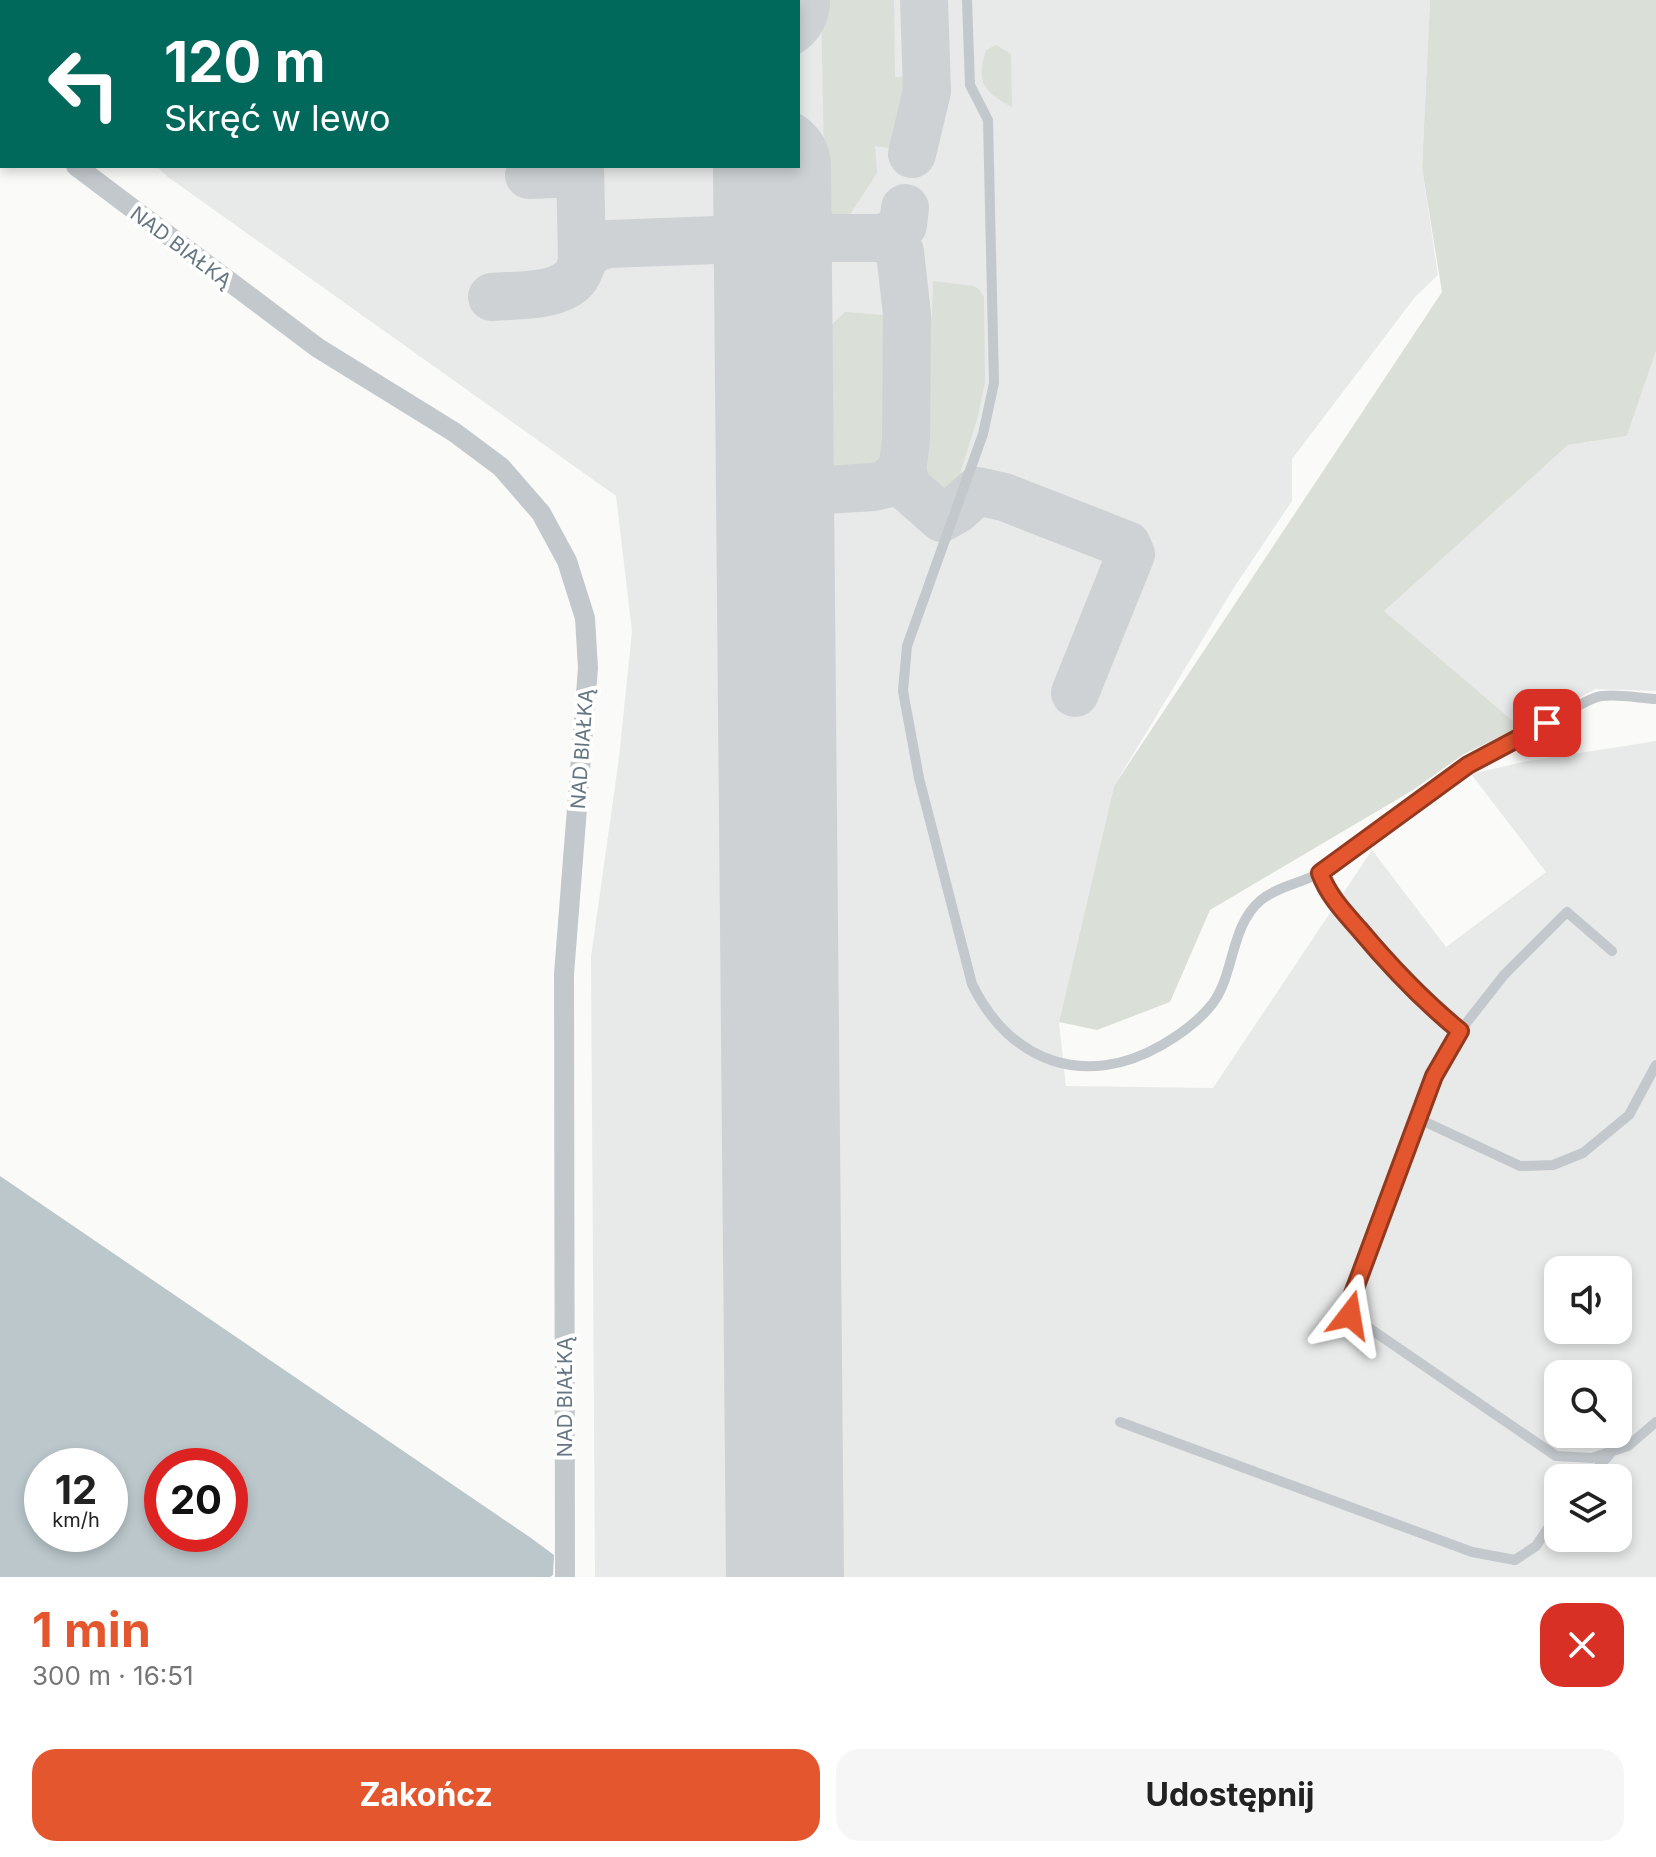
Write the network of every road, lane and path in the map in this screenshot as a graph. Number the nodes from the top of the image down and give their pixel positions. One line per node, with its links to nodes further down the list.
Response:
1 (967, 0): 4 (lane)
2 (79, 168): 14 (street, NAD BIAŁKĄ)
3 (1656, 699): 4 (lane)
4 (1320, 873): 6 (lane)
5 (1612, 951): 6 (lane)
6 (1460, 1031): 8 (lane)
7 (1656, 1065): 8 (lane)
8 (1419, 1119): 11 (lane)
9 (1120, 1422): 13 (lane)
10 (1656, 1422): 11 (lane)
11 (1615, 1450): 12 (lane)
12 (1602, 1464)
13 (1544, 1534)
14 (565, 1577)

